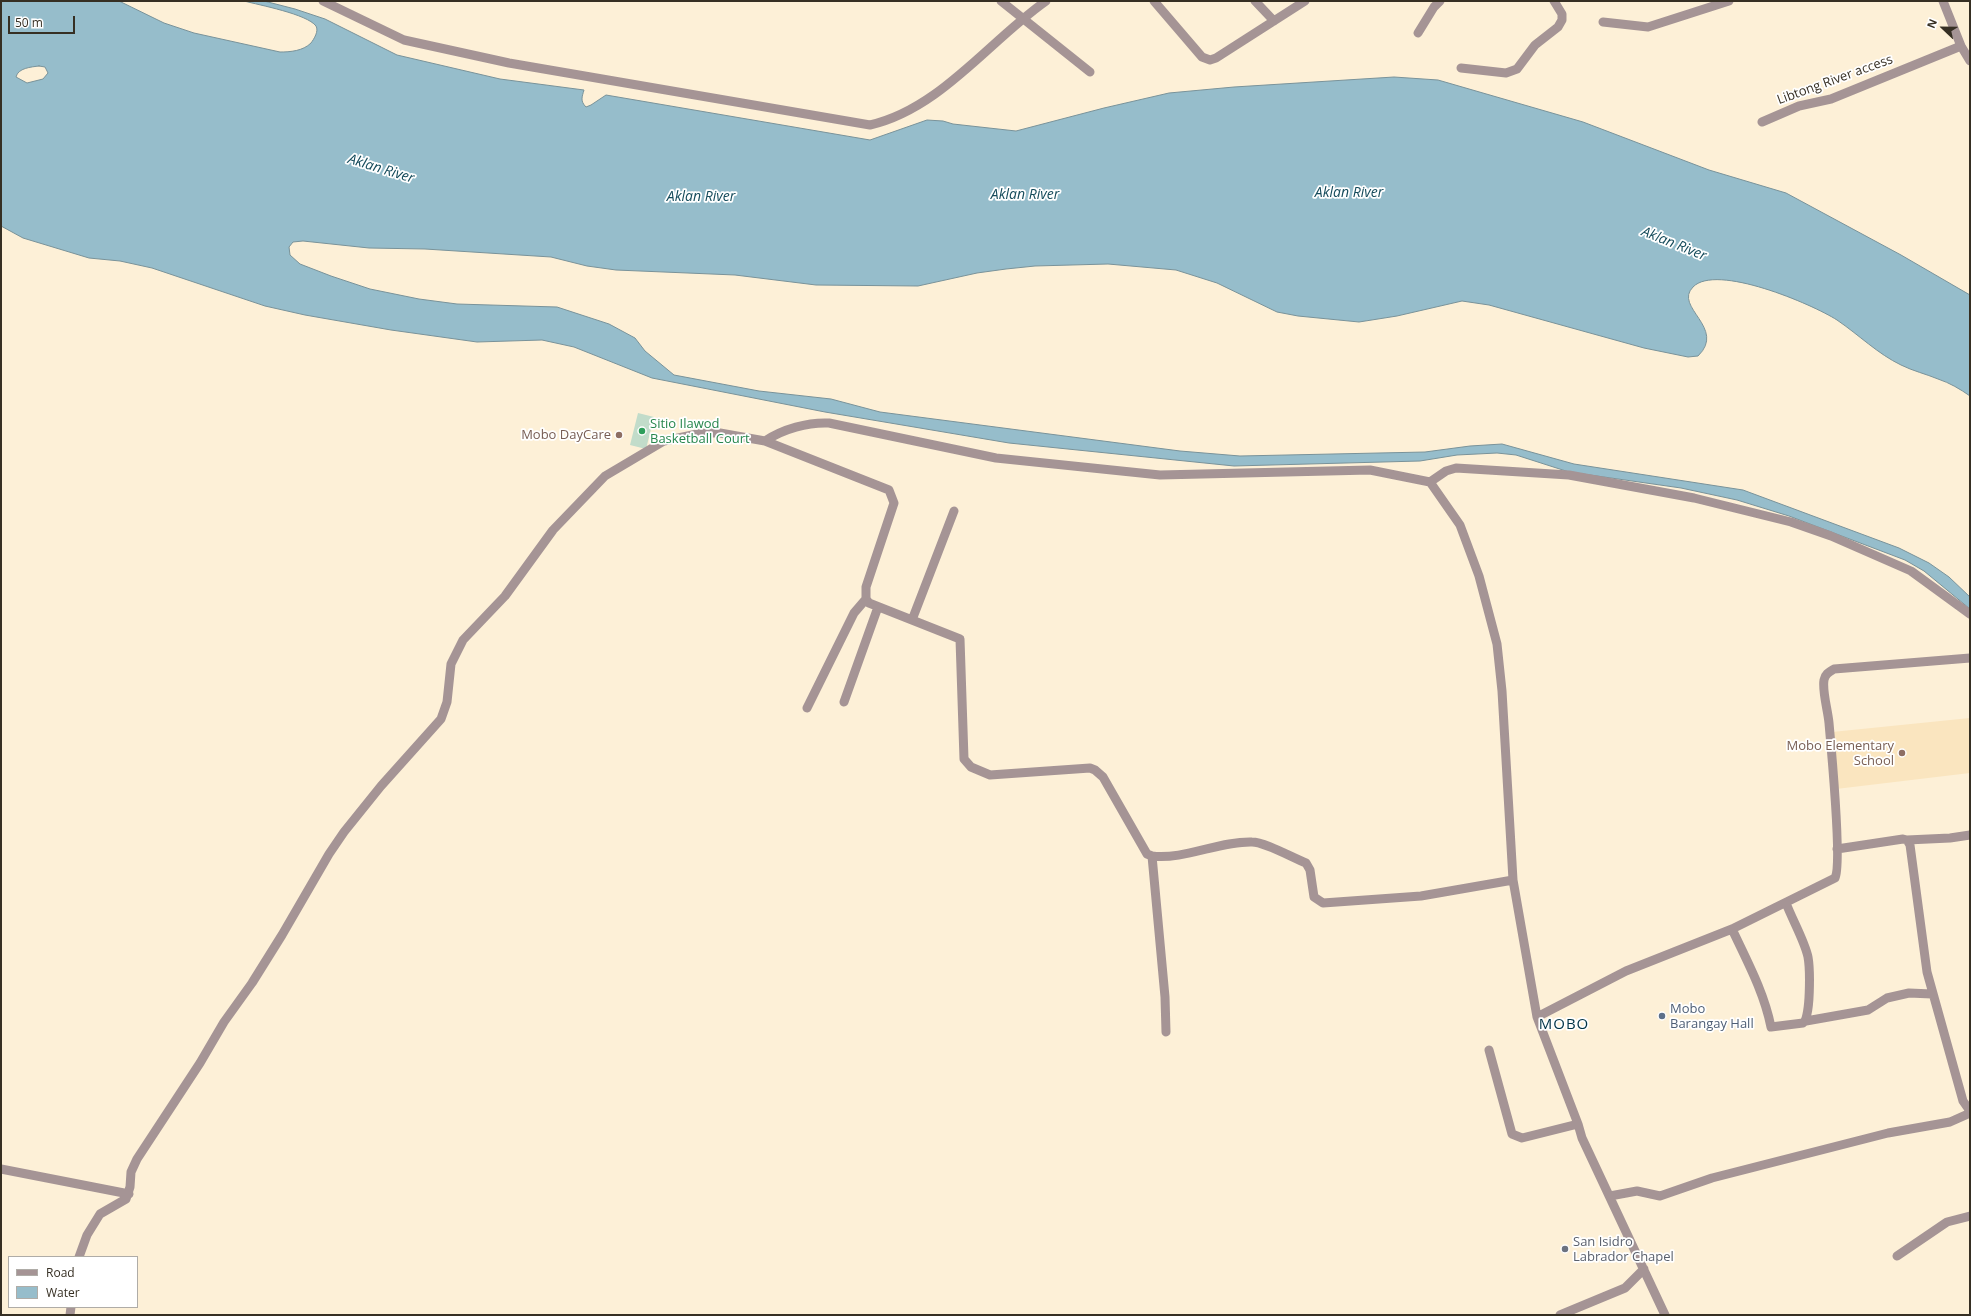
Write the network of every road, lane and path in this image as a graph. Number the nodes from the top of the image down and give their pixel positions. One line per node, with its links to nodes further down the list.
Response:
1 (323, 1): 11 (street)
2 (1001, 1): 11 (street)
3 (1046, 1): 11 (street)
4 (1154, 1): 12 (street)
5 (1256, 1): 12 (street)
6 (1305, 1): 12 (street)
7 (1440, 1): 14 (street)
8 (1554, 1): 17 (street)
9 (1729, 1): 13 (street)
10 (1943, 1): 15 (street)
11 (1022, 18): 18 (street)
12 (1274, 21)
13 (1604, 22)
14 (1418, 33)
15 (1961, 46): 16 (street); 19 (street, Libtong River access)
16 (1970, 61)
17 (1461, 68)
18 (1090, 72)
19 (1762, 122)
20 (766, 441): 21 (street); 23 (street); 45 (street)
21 (1430, 482): 25 (street); 34 (street)
22 (954, 511): 26 (street)
23 (866, 599): 24 (street); 29 (street)
24 (878, 607): 26 (street); 28 (street)
25 (1970, 614)
26 (912, 620): 33 (street)
27 (1970, 658): 32 (street)
28 (844, 702)
29 (807, 708)
30 (1970, 835): 31 (street)
31 (1907, 840): 32 (street); 37 (street)
32 (1838, 849): 35 (street)
33 (1152, 856): 34 (street); 40 (street)
34 (1513, 880): 38 (street)
35 (1786, 903): 36 (street); 39 (street)
36 (1732, 929): 38 (street); 39 (street)
37 (1932, 994): 39 (street); 42 (street)
38 (1537, 1017): 43 (street)
39 (1806, 1021)
40 (1166, 1032)
41 (1489, 1050): 43 (street)
42 (1970, 1112): 46 (street)
43 (1578, 1124): 46 (street)
44 (1, 1169): 45 (street)
45 (129, 1194): 48 (street)
46 (1610, 1196): 50 (street)
47 (1970, 1216): 49 (street)
48 (79, 1256)
49 (1897, 1256)
50 (1644, 1268): 51 (street); 52 (street)
51 (1560, 1315)
52 (1665, 1315)

